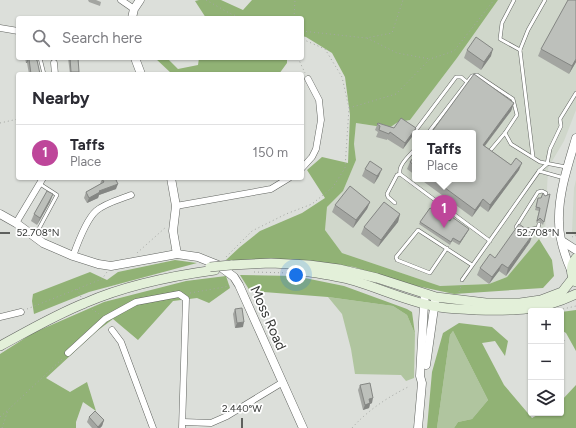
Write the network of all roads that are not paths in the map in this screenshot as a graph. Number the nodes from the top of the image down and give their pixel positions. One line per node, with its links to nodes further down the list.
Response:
1 (121, 0): 5 (street)
2 (140, 0): 5 (street)
3 (514, 0): 9 (lane)
4 (545, 0): 9 (lane)
5 (134, 9): 6 (street)
6 (132, 16)
7 (0, 28): 8 (street)
8 (16, 31)
9 (520, 50): 25 (lane)
10 (40, 60): 13 (lane)
11 (136, 60): 15 (street)
12 (54, 63): 14 (street)
13 (44, 72)
14 (55, 72)
15 (140, 72)
16 (308, 79): 27 (street)
17 (467, 82): 19 (lane); 20 (lane); 21 (lane)
18 (576, 93): 26 (lane)
19 (416, 130)
20 (430, 130)
21 (504, 133): 24 (lane); 25 (lane)
22 (576, 138): 28 (street)
23 (412, 153): 30 (lane)
24 (488, 153)
25 (533, 157): 26 (lane)
26 (546, 164): 28 (lane); 29 (lane)
27 (304, 166)
28 (567, 168): 31 (street)
29 (539, 171): 31 (lane); 44 (lane)
30 (400, 174): 38 (lane); 44 (lane)
31 (565, 178): 45 (street)
32 (42, 180): 35 (street)
33 (171, 180): 39 (street)
34 (286, 180): 39 (street)
35 (40, 184): 41 (street); 43 (lane)
36 (131, 195): 49 (street)
37 (545, 196): 42 (lane)
38 (395, 203)
39 (176, 206): 48 (street)
40 (0, 214): 41 (street)
41 (16, 223): 43 (street)
42 (539, 224)
43 (34, 237): 49 (street)
44 (490, 241): 51 (lane)
45 (562, 241): 47 (street); 54 (street)
46 (447, 248): 46 (lane); 51 (lane)
47 (576, 250)
48 (177, 254): 49 (street, Moss Road); 52 (street, Moss Road)
49 (73, 256)
50 (576, 258): 54 (main road)
51 (472, 265): 55 (lane)
52 (214, 267): 53 (main road, bridge); 59 (main road); 68 (street, Moss Road)
53 (232, 267): 56 (main road); 60 (main road)
54 (573, 277): 58 (main road)
55 (462, 280)
56 (426, 294): 58 (main road); 60 (street)
57 (576, 294): 61 (main road)
58 (436, 297): 61 (street)
59 (84, 300): 65 (main road); 66 (main road)
60 (424, 304): 61 (main road); 69 (street)
61 (434, 307): 69 (street)
62 (21, 312): 63 (street)
63 (0, 317)
64 (112, 330): 71 (street)
65 (0, 338)
66 (0, 346)
67 (68, 353): 70 (street)
68 (282, 382): 70 (street); 72 (street, Moss Road)
69 (422, 383): 73 (street)
70 (182, 425)
71 (153, 428)
72 (303, 428)
73 (418, 428)

